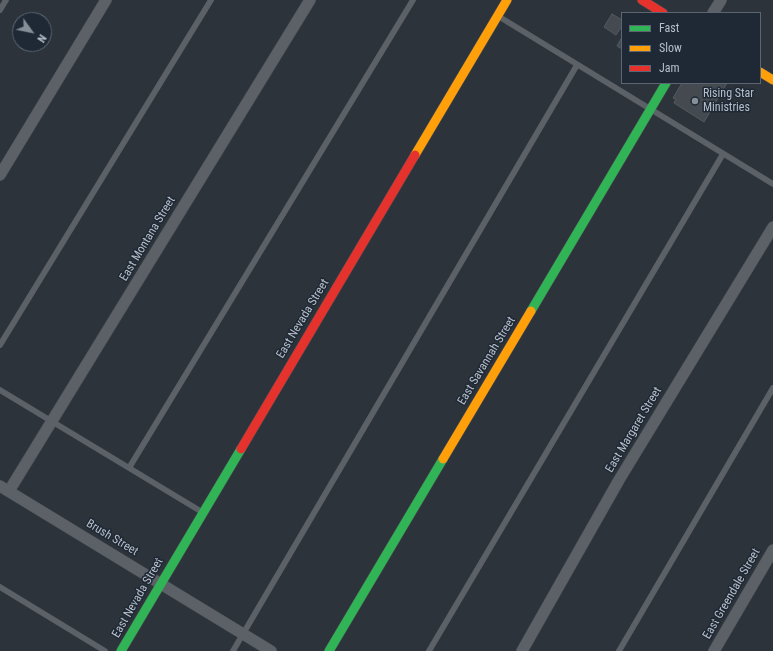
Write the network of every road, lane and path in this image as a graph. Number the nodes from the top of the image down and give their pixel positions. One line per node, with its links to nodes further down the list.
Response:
1 (6, 0): 9 (lane)
2 (106, 0): 19 (street)
3 (211, 0): 22 (lane)
4 (310, 0): 25 (street, East Montana Street)
5 (413, 0): 26 (lane)
6 (507, 0): 12 (street, East Nevada Street)
7 (642, 0): 10 (street)
8 (721, 0): 11 (street)
9 (0, 10)
10 (661, 12)
11 (714, 12)
12 (498, 16): 13 (lane); 28 (street, East Nevada Street)
13 (578, 65): 17 (lane); 32 (lane)
14 (761, 73): 15 (street)
15 (773, 80)
16 (665, 84): 17 (street, East Savannah Street)
17 (650, 110): 18 (lane); 37 (street, East Savannah Street)
18 (723, 154): 20 (lane); 38 (lane)
19 (0, 175)
20 (773, 184)
21 (773, 226): 39 (street, East Margaret Street)
22 (0, 345)
23 (773, 388): 40 (lane)
24 (0, 390): 25 (lane)
25 (52, 422): 26 (lane); 27 (street, East Montana Street)
26 (129, 468): 28 (lane)
27 (5, 488): 30 (street, Brush Street)
28 (202, 512): 30 (street, East Nevada Street)
29 (773, 550): 41 (street, East Greendale Street)
30 (160, 583): 32 (street, Brush Street); 34 (street, East Nevada Street)
31 (0, 587): 33 (lane)
32 (243, 634): 35 (lane); 36 (street, Brush Street)
33 (105, 651)
34 (121, 651)
35 (233, 651)
36 (271, 651)
37 (329, 651)
38 (429, 651)
39 (522, 651)
40 (619, 651)
41 (714, 651)

